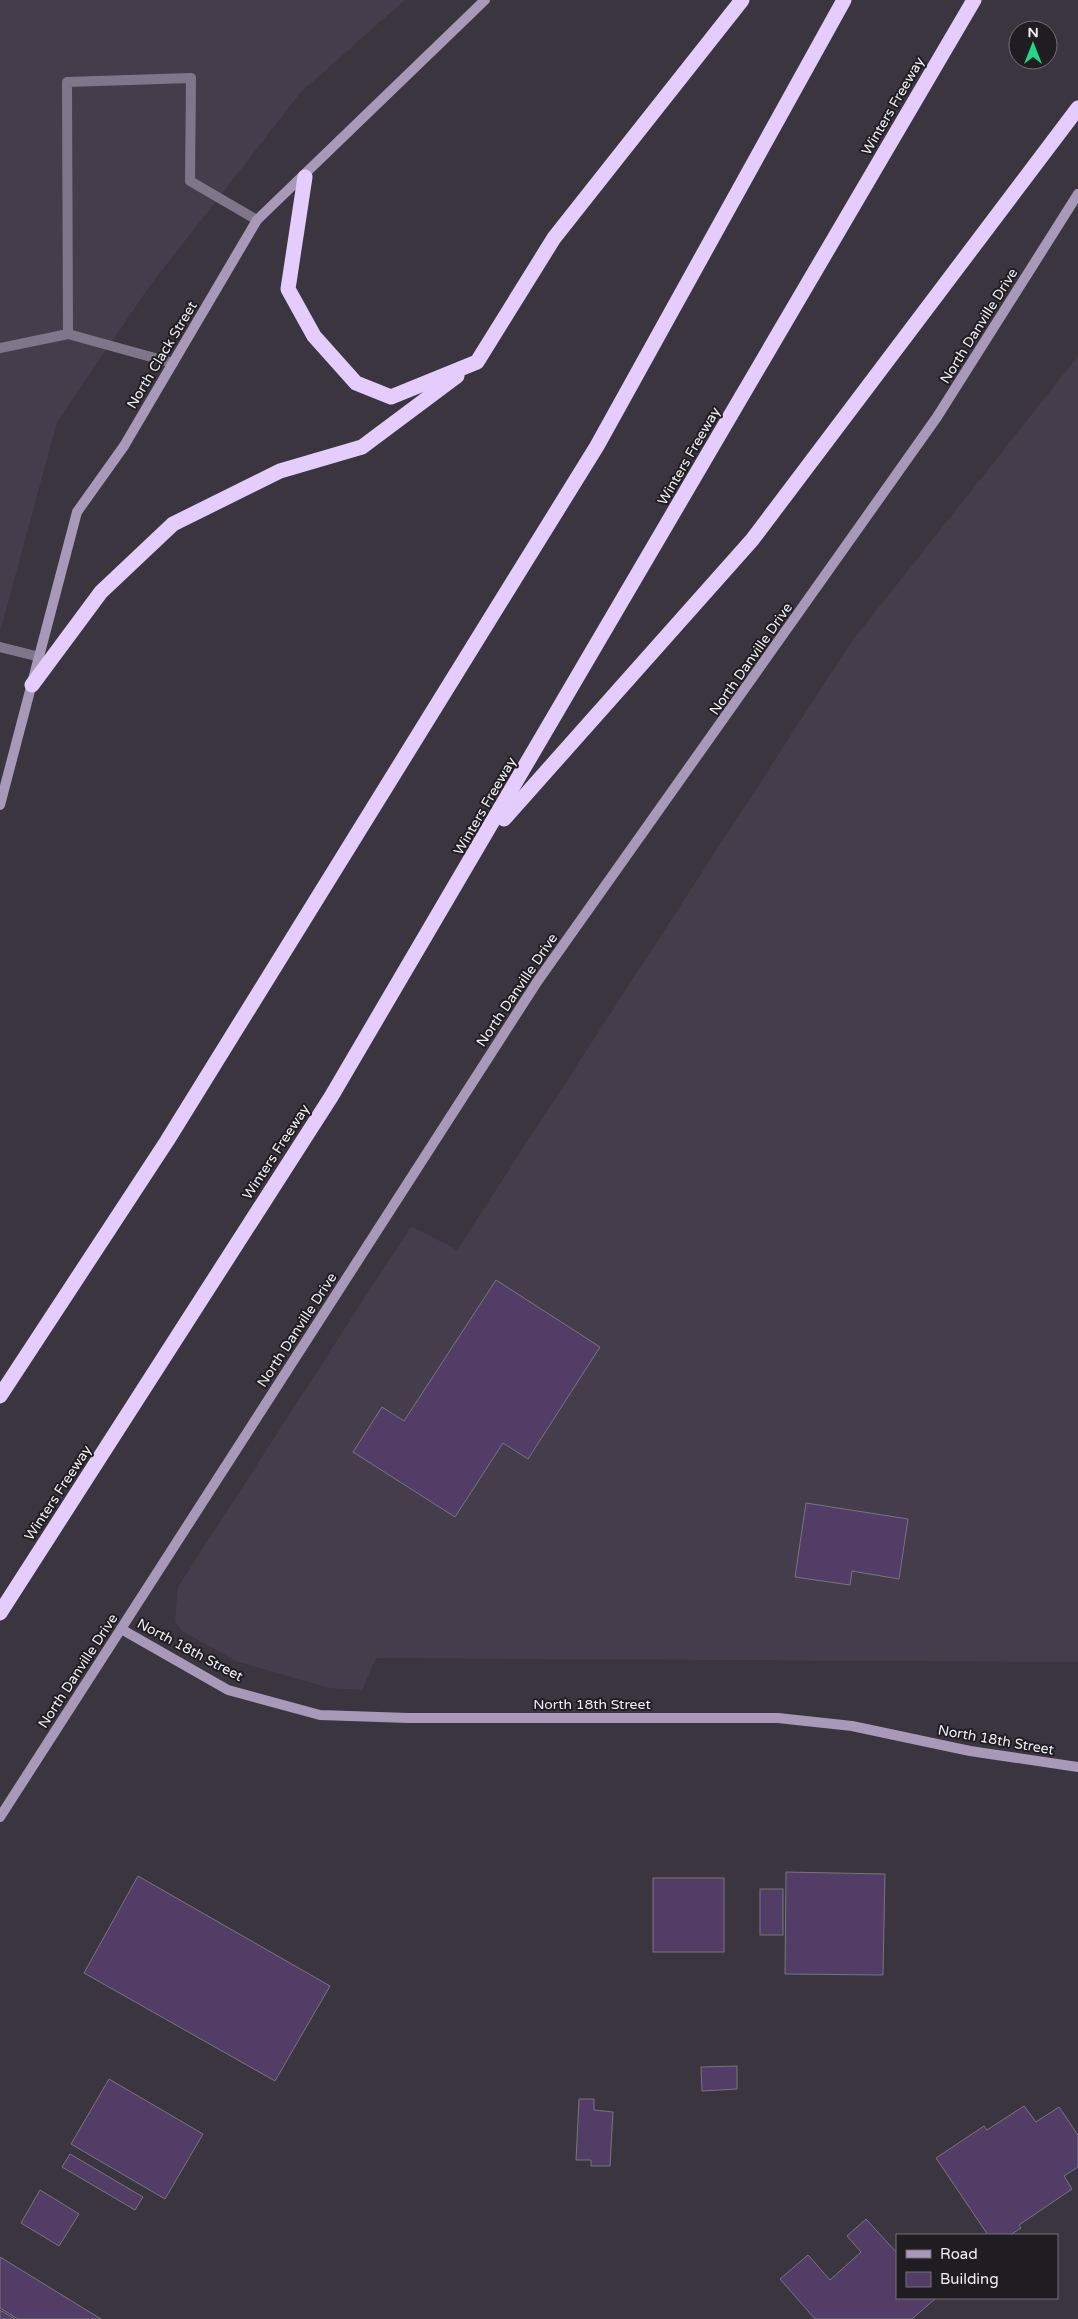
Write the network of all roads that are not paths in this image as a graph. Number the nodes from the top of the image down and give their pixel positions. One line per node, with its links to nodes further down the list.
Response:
1 (485, 0): 6 (main road, North Clack Street)
2 (742, 0): 11 (highway)
3 (844, 0): 18 (highway)
4 (974, 0): 17 (highway, Winters Freeway)
5 (1078, 108): 17 (highway)
6 (305, 177): 8 (main road, North Clack Street); 11 (highway)
7 (1078, 194): 20 (main road, North Danville Drive)
8 (257, 220): 9 (lane); 12 (main road, North Clack Street)
9 (68, 334): 10 (lane); 12 (lane)
10 (0, 348)
11 (476, 362): 15 (highway)
12 (173, 363): 14 (main road, North Clack Street)
13 (0, 647): 14 (lane)
14 (40, 657): 15 (main road, North Clack Street)
15 (32, 685): 16 (main road, North Clack Street)
16 (0, 805)
17 (481, 844): 19 (highway, Winters Freeway)
18 (0, 1396)
19 (0, 1613)
20 (122, 1628): 21 (main road, North 18th Street); 22 (main road, North Danville Drive)
21 (1078, 1767)
22 (0, 1817)

